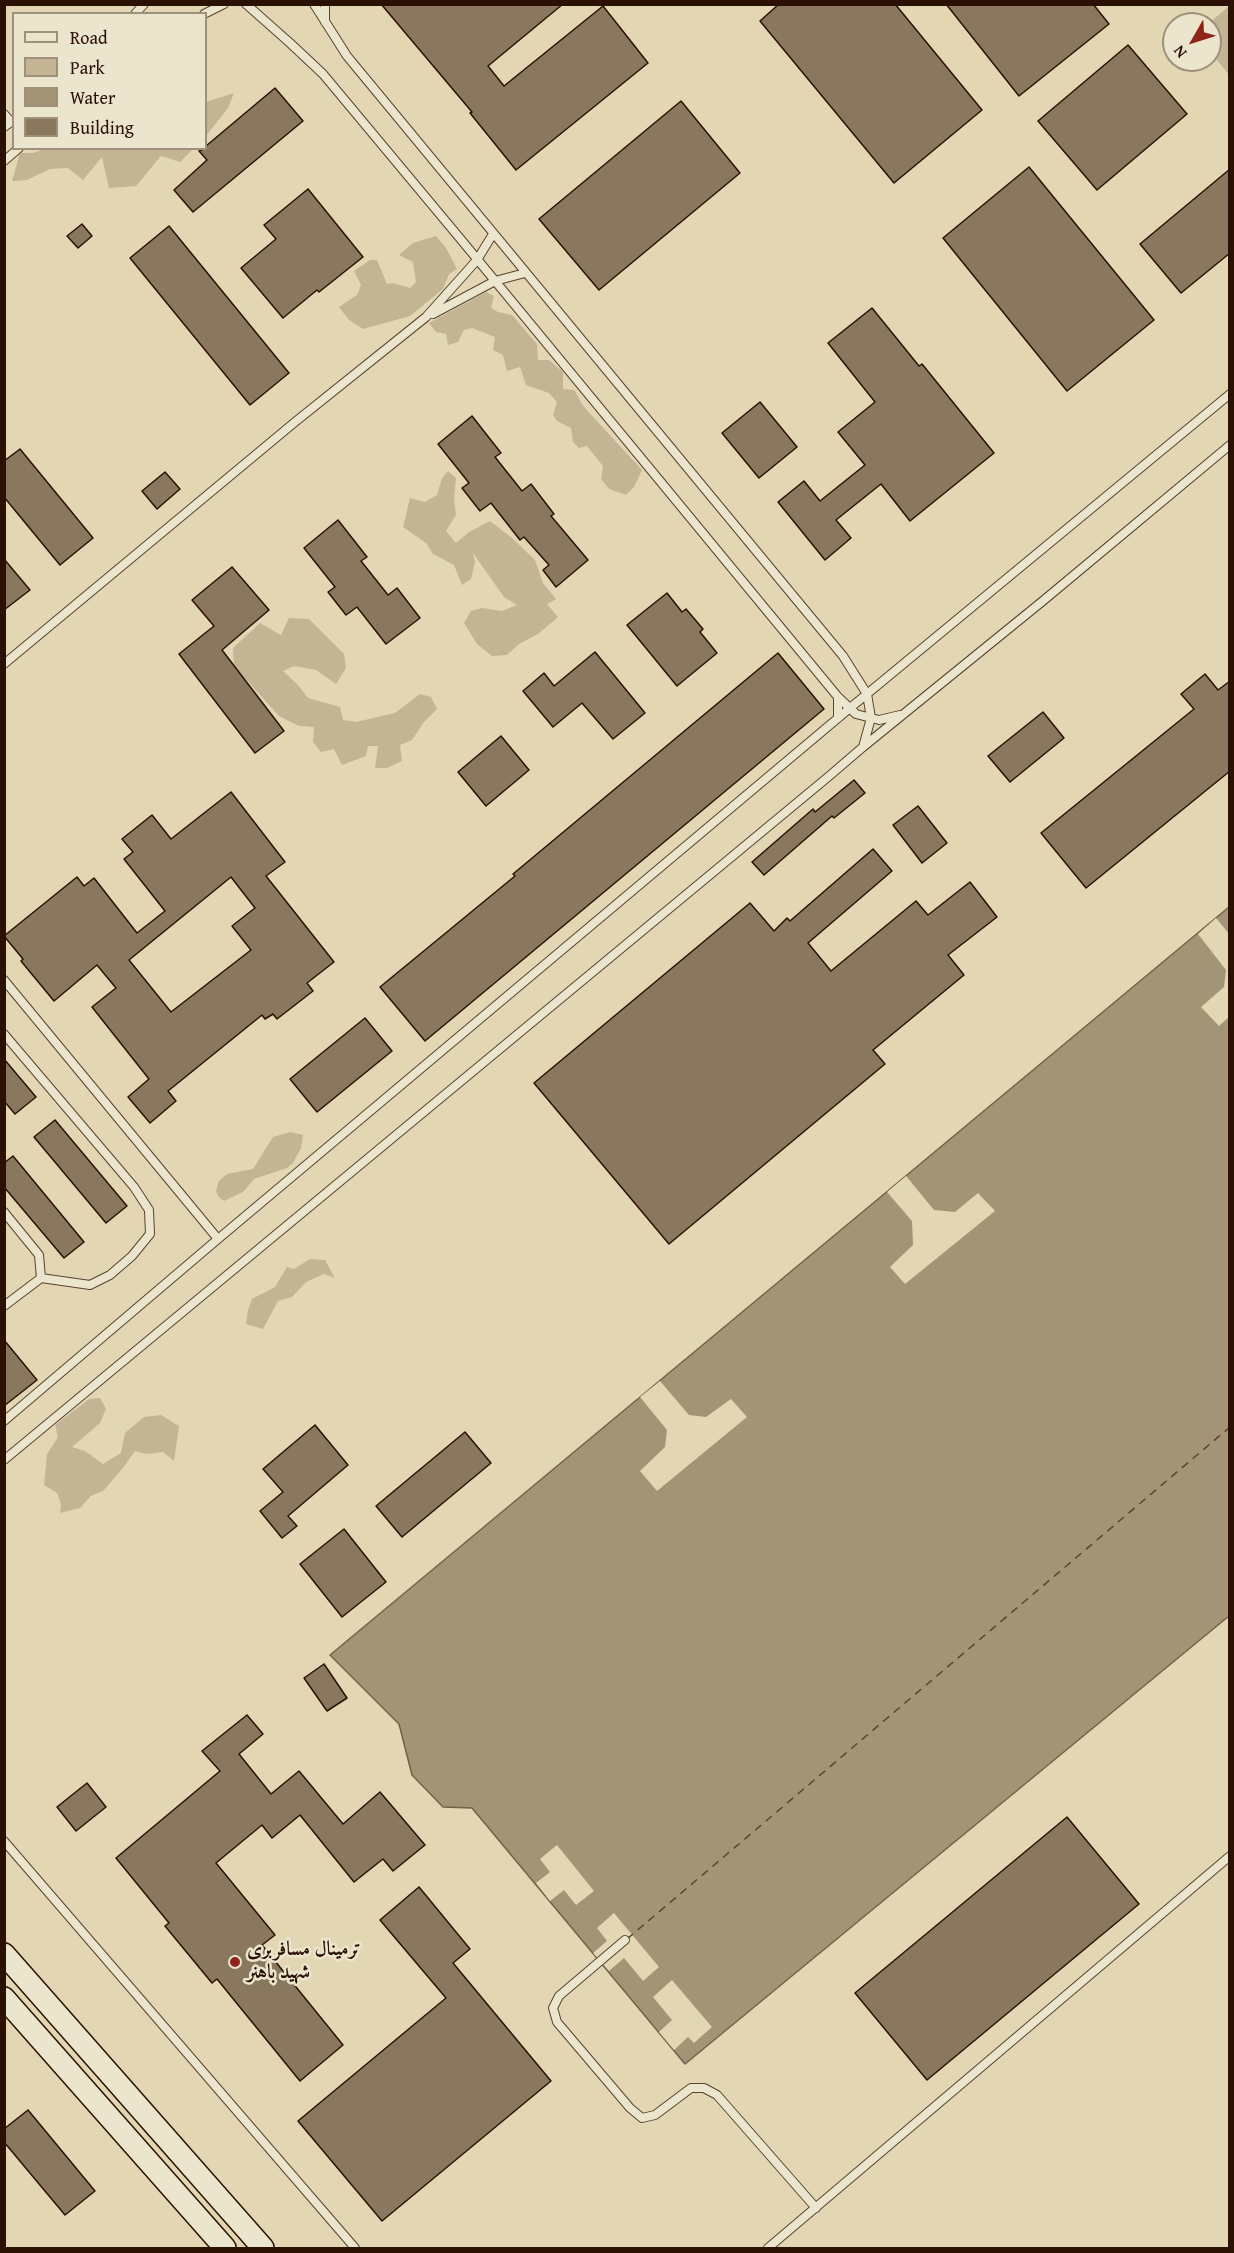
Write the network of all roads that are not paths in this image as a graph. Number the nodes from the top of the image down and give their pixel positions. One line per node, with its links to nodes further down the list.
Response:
1 (224, 4): 5 (lane)
2 (246, 4): 12 (lane)
3 (314, 4): 6 (lane)
4 (324, 4): 6 (lane)
5 (207, 12)
6 (326, 23): 11 (lane)
7 (4, 114): 8 (lane)
8 (10, 123)
9 (17, 150): 10 (lane)
10 (4, 161)
11 (493, 234): 12 (lane); 13 (lane)
12 (477, 260): 14 (lane); 15 (lane)
13 (525, 273): 14 (lane); 19 (lane)
14 (495, 281): 15 (lane); 20 (lane)
15 (426, 317): 18 (lane)
16 (1230, 394): 19 (lane)
17 (1230, 445): 22 (lane)
18 (4, 664)
19 (867, 694): 21 (lane); 24 (lane)
20 (837, 697): 21 (lane); 23 (lane)
21 (850, 708): 23 (lane); 24 (lane)
22 (903, 715): 24 (lane); 25 (lane)
23 (838, 718): 29 (lane)
24 (871, 718): 25 (lane)
25 (863, 747): 33 (lane)
26 (4, 980): 29 (lane)
27 (4, 1034): 30 (lane)
28 (4, 1212): 30 (lane)
29 (218, 1239): 32 (lane)
30 (41, 1278): 31 (lane)
31 (4, 1306)
32 (4, 1421)
33 (4, 1460)
34 (4, 1841): 42 (lane)
35 (1230, 1856): 39 (lane)
36 (625, 1940): 39 (lane)
37 (4, 1954): 41 (street)
38 (6, 2002): 40 (street)
39 (816, 2208): 43 (lane)
40 (225, 2248)
41 (263, 2248)
42 (355, 2248)
43 (768, 2248)

